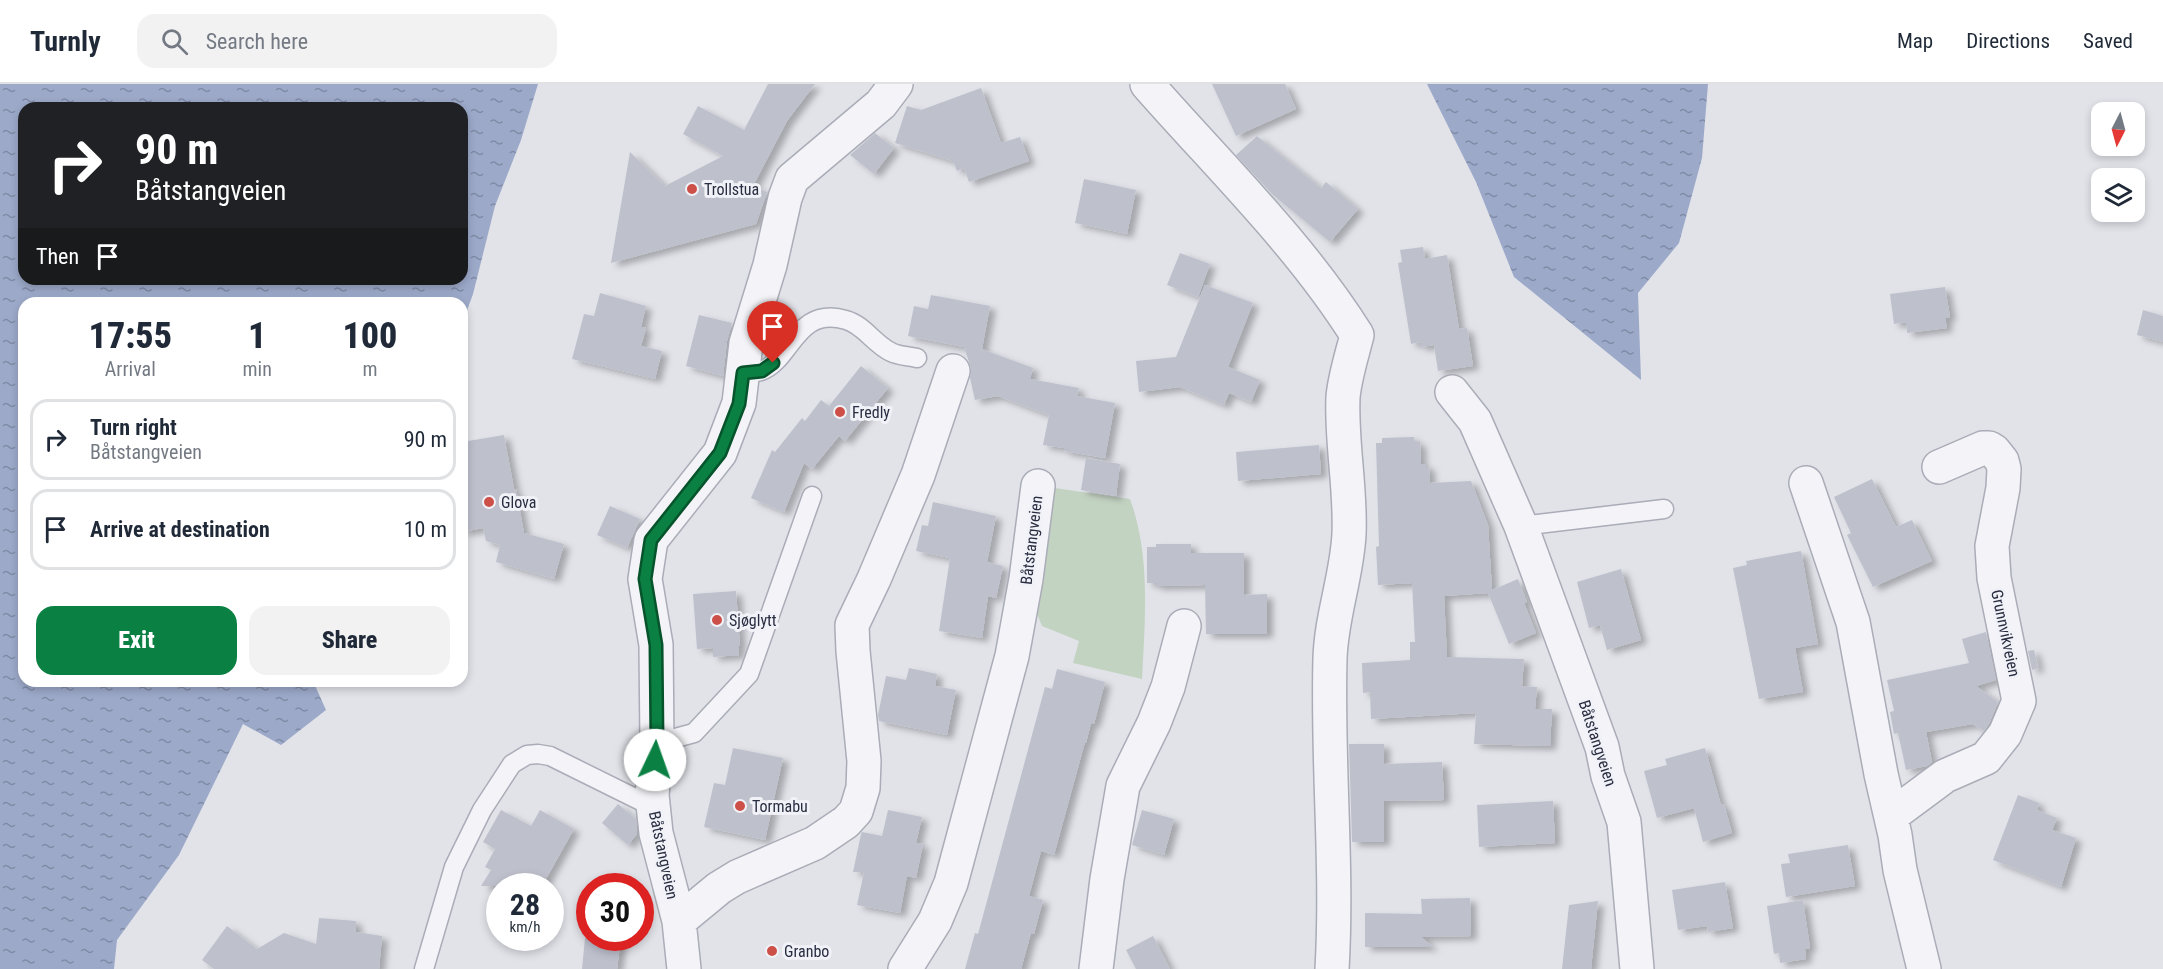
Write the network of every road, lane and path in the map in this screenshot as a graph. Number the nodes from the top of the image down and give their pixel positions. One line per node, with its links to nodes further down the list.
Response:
1 (896, 84): 5 (street, Båtstangveien)
2 (1147, 84): 22 (street)
3 (917, 358): 5 (lane)
4 (953, 371): 17 (street)
5 (743, 373): 14 (street, Båtstangveien)
6 (1452, 392): 12 (street, Båtstangveien)
7 (1940, 467): 16 (street, Grunnvikveien)
8 (1806, 483): 16 (street)
9 (1038, 486): 20 (street, Båtstangveien)
10 (812, 496): 14 (lane)
11 (1664, 509): 12 (lane)
12 (1521, 526): 23 (street, Båtstangveien)
13 (1184, 626): 21 (street)
14 (657, 742): 15 (street, Båtstangveien)
15 (653, 807): 17 (street, Båtstangveien); 18 (lane)
16 (1891, 816): 24 (street)
17 (679, 921): 19 (street, Båtstangveien)
18 (424, 969)
19 (684, 969)
20 (905, 969)
21 (1096, 969)
22 (1332, 969)
23 (1637, 969)
24 (1924, 969)

